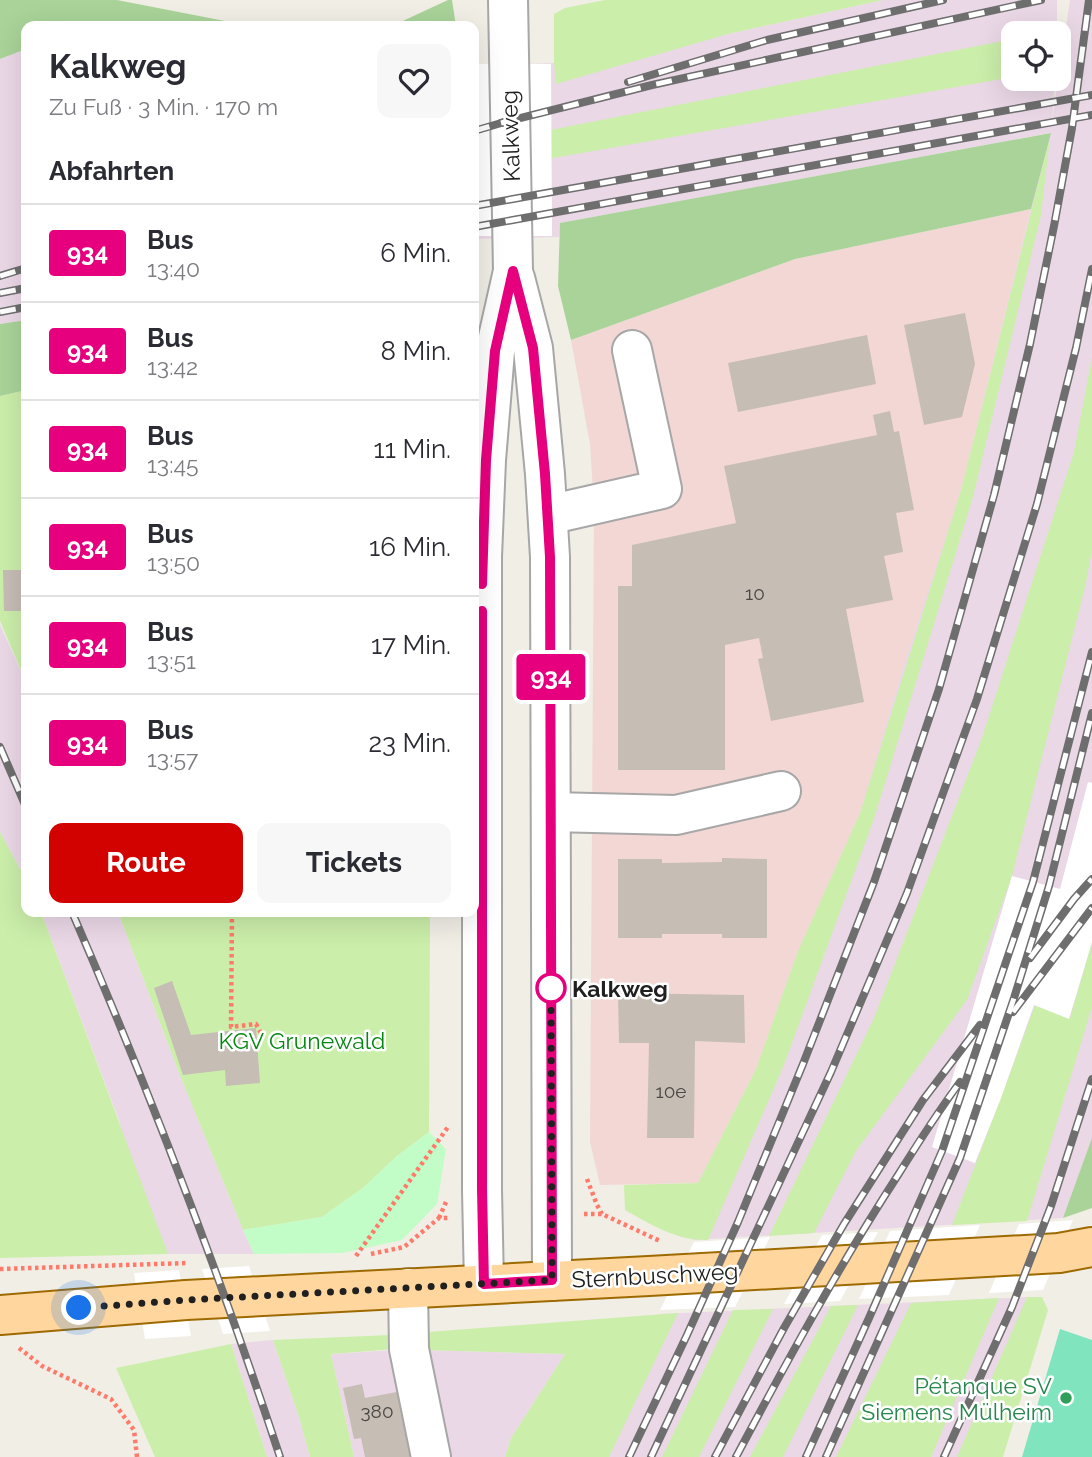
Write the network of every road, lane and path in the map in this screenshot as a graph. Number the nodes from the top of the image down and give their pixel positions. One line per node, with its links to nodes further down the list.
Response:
1 (508, 0): 2 (street, Kalkweg)
2 (513, 271): 4 (street, Kalkweg); 5 (street, Kalkweg)
3 (632, 350): 6 (street)
4 (486, 474): 5 (street); 17 (street, Kalkweg)
5 (545, 474): 6 (street, Kalkweg)
6 (548, 515): 8 (street, Kalkweg)
7 (781, 791): 8 (street)
8 (551, 812): 16 (street, Kalkweg)
9 (232, 917): 10 (path)
10 (262, 1035)
11 (454, 1118): 13 (path)
12 (1081, 1253): 16 (main road, Sternbuschweg)
13 (355, 1257)
14 (191, 1263): 15 (path)
15 (0, 1269)
16 (552, 1280): 17 (main road, Sternbuschweg)
17 (484, 1284): 18 (main road, Sternbuschweg)
18 (408, 1288): 19 (main road, Sternbuschweg); 23 (street)
19 (8, 1335): 21 (path); 21 (path)
20 (33, 1348): 21 (path)
21 (20, 1349): 22 (path)
22 (137, 1457)
23 (431, 1457)

